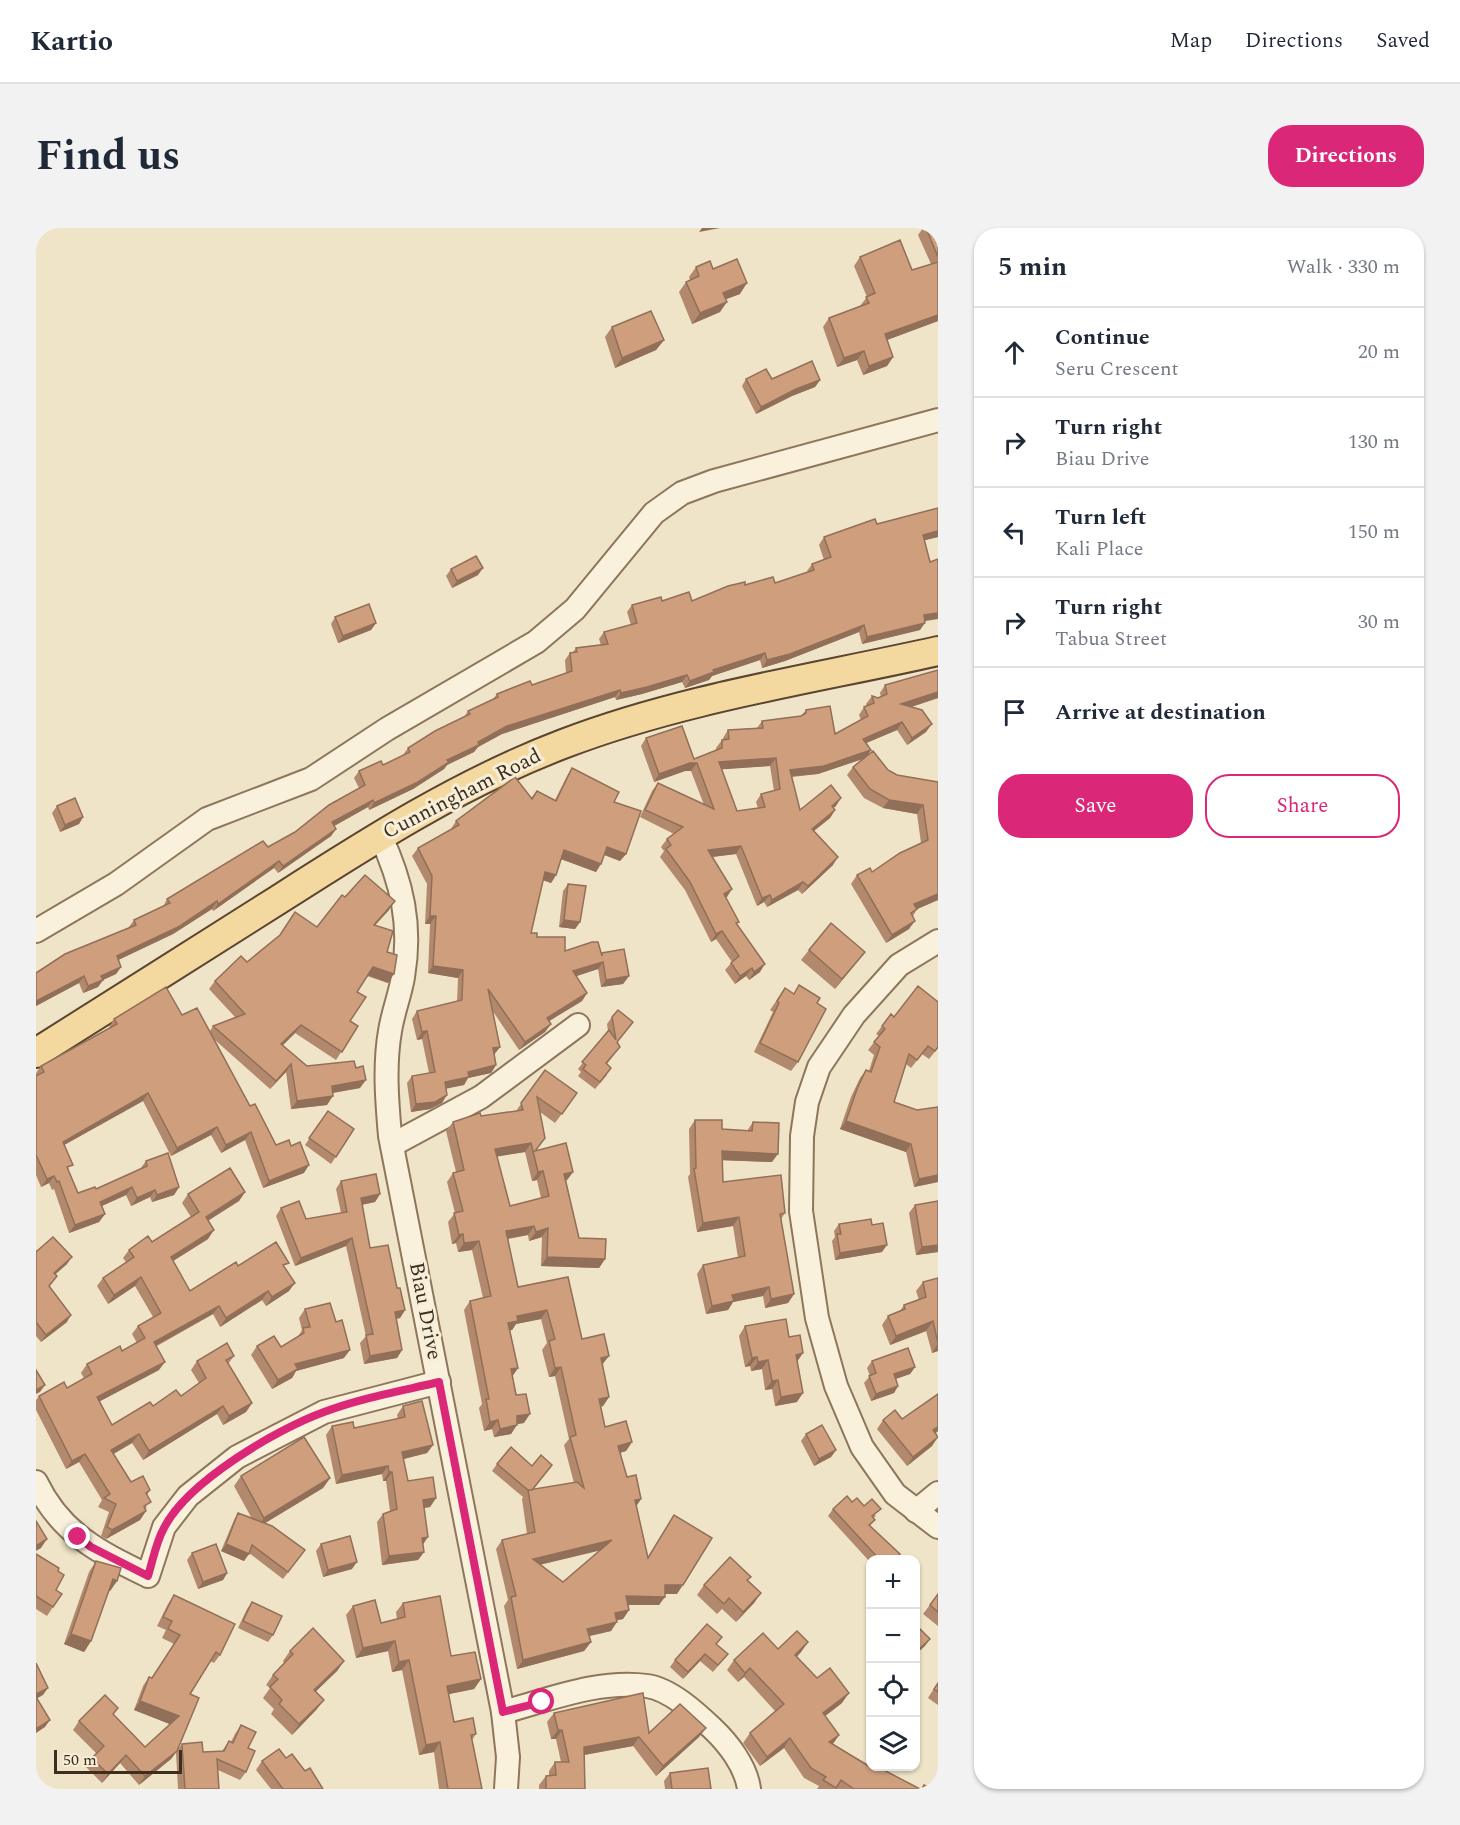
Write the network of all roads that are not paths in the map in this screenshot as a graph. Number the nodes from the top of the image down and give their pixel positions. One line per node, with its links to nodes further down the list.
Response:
1 (938, 420): 4 (street)
2 (938, 651): 3 (main road, Cunningham Road)
3 (380, 835): 7 (main road, Cunningham Road); 8 (street, Biau Drive)
4 (36, 932)
5 (938, 941): 12 (street)
6 (578, 1025): 8 (street)
7 (36, 1053)
8 (392, 1145): 9 (street, Biau Drive)
9 (439, 1382): 10 (street); 14 (street, Biau Drive)
10 (36, 1482)
11 (938, 1492): 12 (street)
12 (916, 1511): 13 (street)
13 (938, 1527)
14 (503, 1712): 15 (street, Biau Drive); 16 (street)
15 (506, 1789)
16 (749, 1789)

